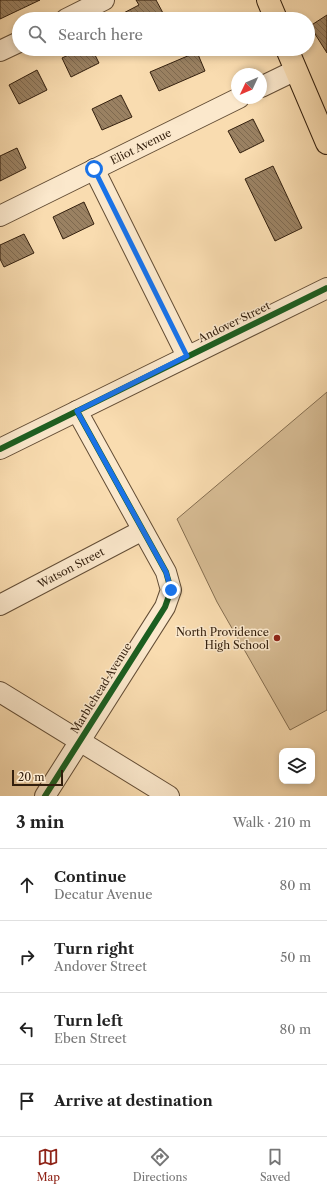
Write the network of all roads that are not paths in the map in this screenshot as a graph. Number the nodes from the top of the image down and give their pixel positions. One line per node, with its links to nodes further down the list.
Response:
1 (104, 0): 3 (street)
2 (268, 0): 4 (main road)
3 (80, 12)
4 (273, 12)
5 (12, 45): 6 (street)
6 (0, 51)
7 (290, 56): 8 (main road)
8 (296, 70): 9 (street); 11 (main road)
9 (267, 84)
10 (231, 102): 13 (street, Eliot Avenue)
11 (322, 114): 12 (main road)
12 (327, 143)
13 (94, 169): 14 (street, Eliot Avenue); 16 (street)
14 (0, 216)
15 (327, 288): 16 (street, Andover Street)
16 (187, 356): 17 (street, Andover Street)
17 (77, 411): 18 (street, Andover Street); 19 (street)
18 (0, 449)
19 (142, 531): 20 (street, Watson Street); 22 (street, Marblehead Avenue)
20 (0, 605)
21 (0, 692): 22 (street)
22 (80, 741): 23 (street, Marblehead Avenue); 24 (street)
23 (45, 796)
24 (169, 796)

